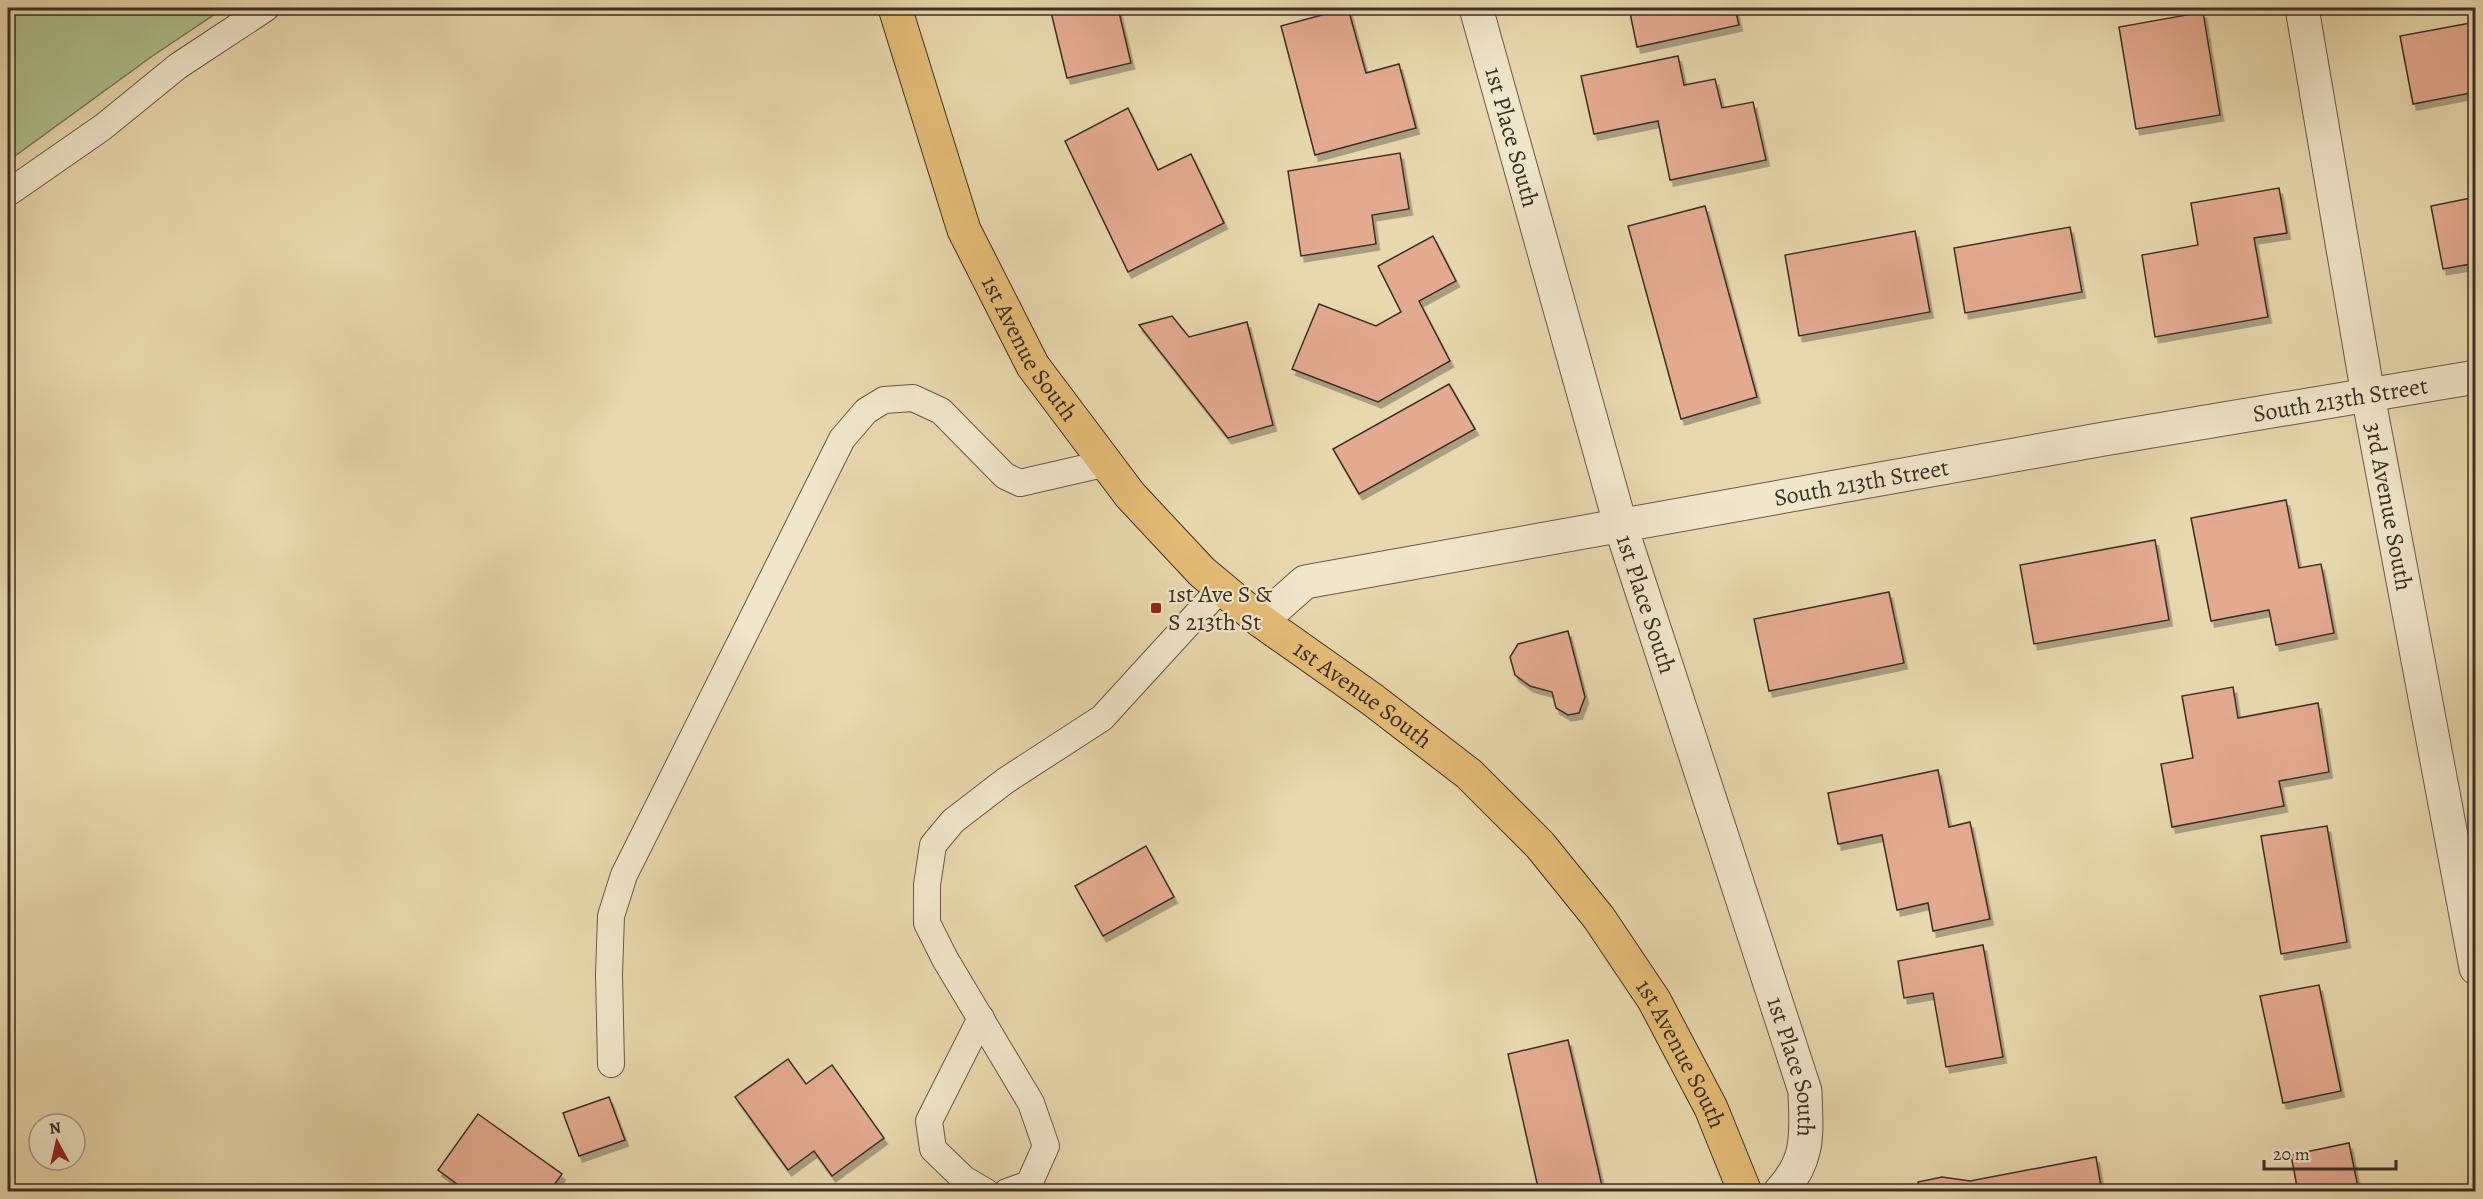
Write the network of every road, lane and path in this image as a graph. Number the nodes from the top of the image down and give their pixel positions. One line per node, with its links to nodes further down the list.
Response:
1 (267, 8): 5 (lane)
2 (895, 8): 8 (main road, 1st Avenue South)
3 (1476, 8): 9 (street, 1st Place South)
4 (2302, 8): 7 (street, 3rd Avenue South)
5 (8, 193)
6 (2475, 377): 7 (street, South 213th Street)
7 (2368, 394): 9 (street, South 213th Street); 12 (street, 3rd Avenue South)
8 (1107, 463): 10 (main road, 1st Avenue South); 14 (lane)
9 (1621, 527): 11 (street, South 213th Street); 18 (street, 1st Place South)
10 (1221, 588): 11 (main road, 1st Avenue South); 13 (lane)
11 (1261, 621): 17 (main road, 1st Avenue South)
12 (2475, 968)
13 (981, 1018): 15 (lane); 16 (lane)
14 (611, 1064)
15 (986, 1191)
16 (1007, 1191)
17 (1745, 1191)
18 (1780, 1191)

